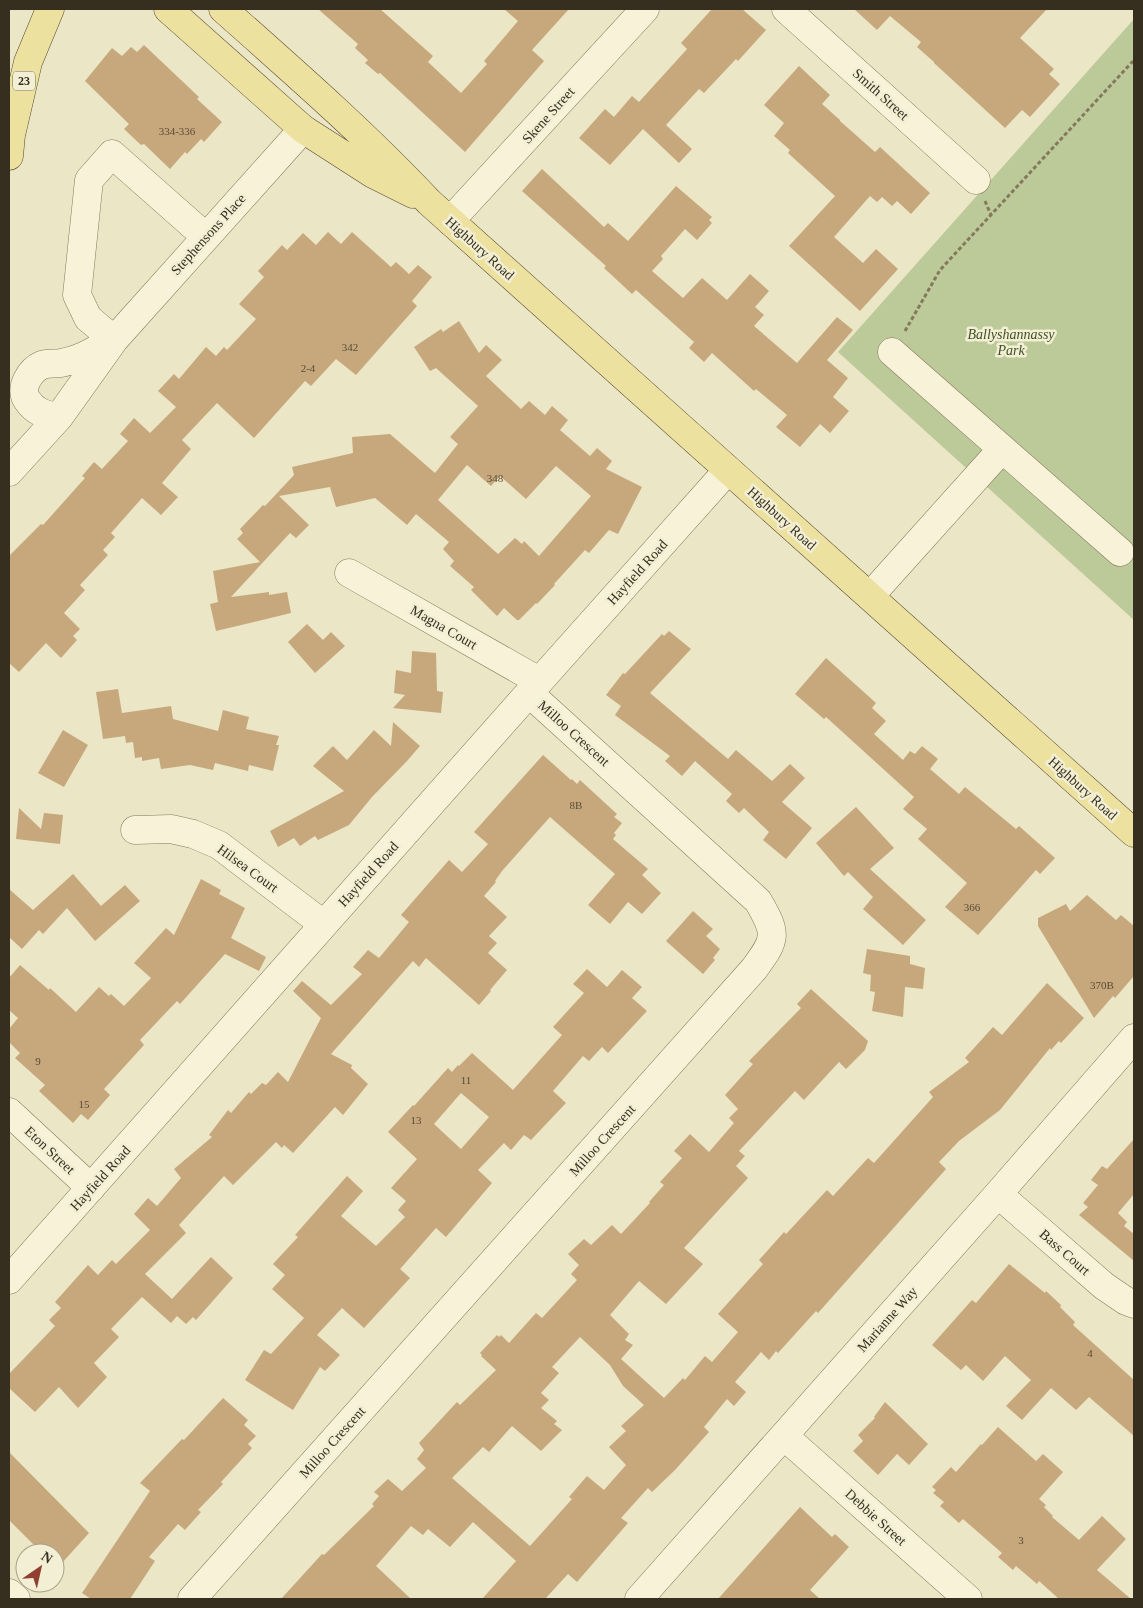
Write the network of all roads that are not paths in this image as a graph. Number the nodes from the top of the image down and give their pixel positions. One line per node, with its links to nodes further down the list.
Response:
1 (50, 9): 8 (main road, 23)
2 (168, 9): 7 (main road, Highbury Road)
3 (223, 9): 6 (main road, Highbury Road)
4 (645, 9): 11 (street, Skene Street)
5 (786, 9): 9 (street, Smith Street)
6 (329, 102): 7 (main road); 10 (main road, Highbury Road)
7 (303, 129): 10 (main road, Highbury Road); 12 (street, Stephensons Place)
8 (9, 156)
9 (976, 180)
10 (429, 202): 11 (main road, Highbury Road)
11 (450, 221): 17 (main road, Highbury Road)
12 (206, 237): 13 (street, Stephensons Place); 13 (street)
13 (114, 340): 15 (street, Stephensons Place); 15 (street, Stephensons Place)
14 (892, 352): 16 (street)
15 (59, 417): 18 (street, Stephensons Place)
16 (1002, 449): 19 (street); 21 (street)
17 (728, 470): 21 (main road, Highbury Road); 22 (street, Hayfield Road)
18 (9, 472)
19 (1120, 552)
20 (349, 573): 22 (street, Magna Court)
21 (870, 596): 24 (main road, Highbury Road)
22 (534, 687): 25 (street, Hayfield Road); 35 (street, Milloo Crescent)
23 (135, 830): 25 (street, Hilsea Court)
24 (1134, 833)
25 (323, 924): 28 (street, Hayfield Road)
26 (1134, 1038): 29 (street, Marianne Way)
27 (9, 1112): 28 (street, Eton Street)
28 (91, 1188): 30 (street, Hayfield Road)
29 (998, 1194): 31 (street, Bass Court); 32 (street, Marianne Way)
30 (9, 1280)
31 (1134, 1304)
32 (784, 1436): 36 (street, Marianne Way); 37 (street, Debbie Street)
33 (9, 1593): 34 (street)
34 (16, 1599)
35 (192, 1599)
36 (639, 1599)
37 (968, 1599)

